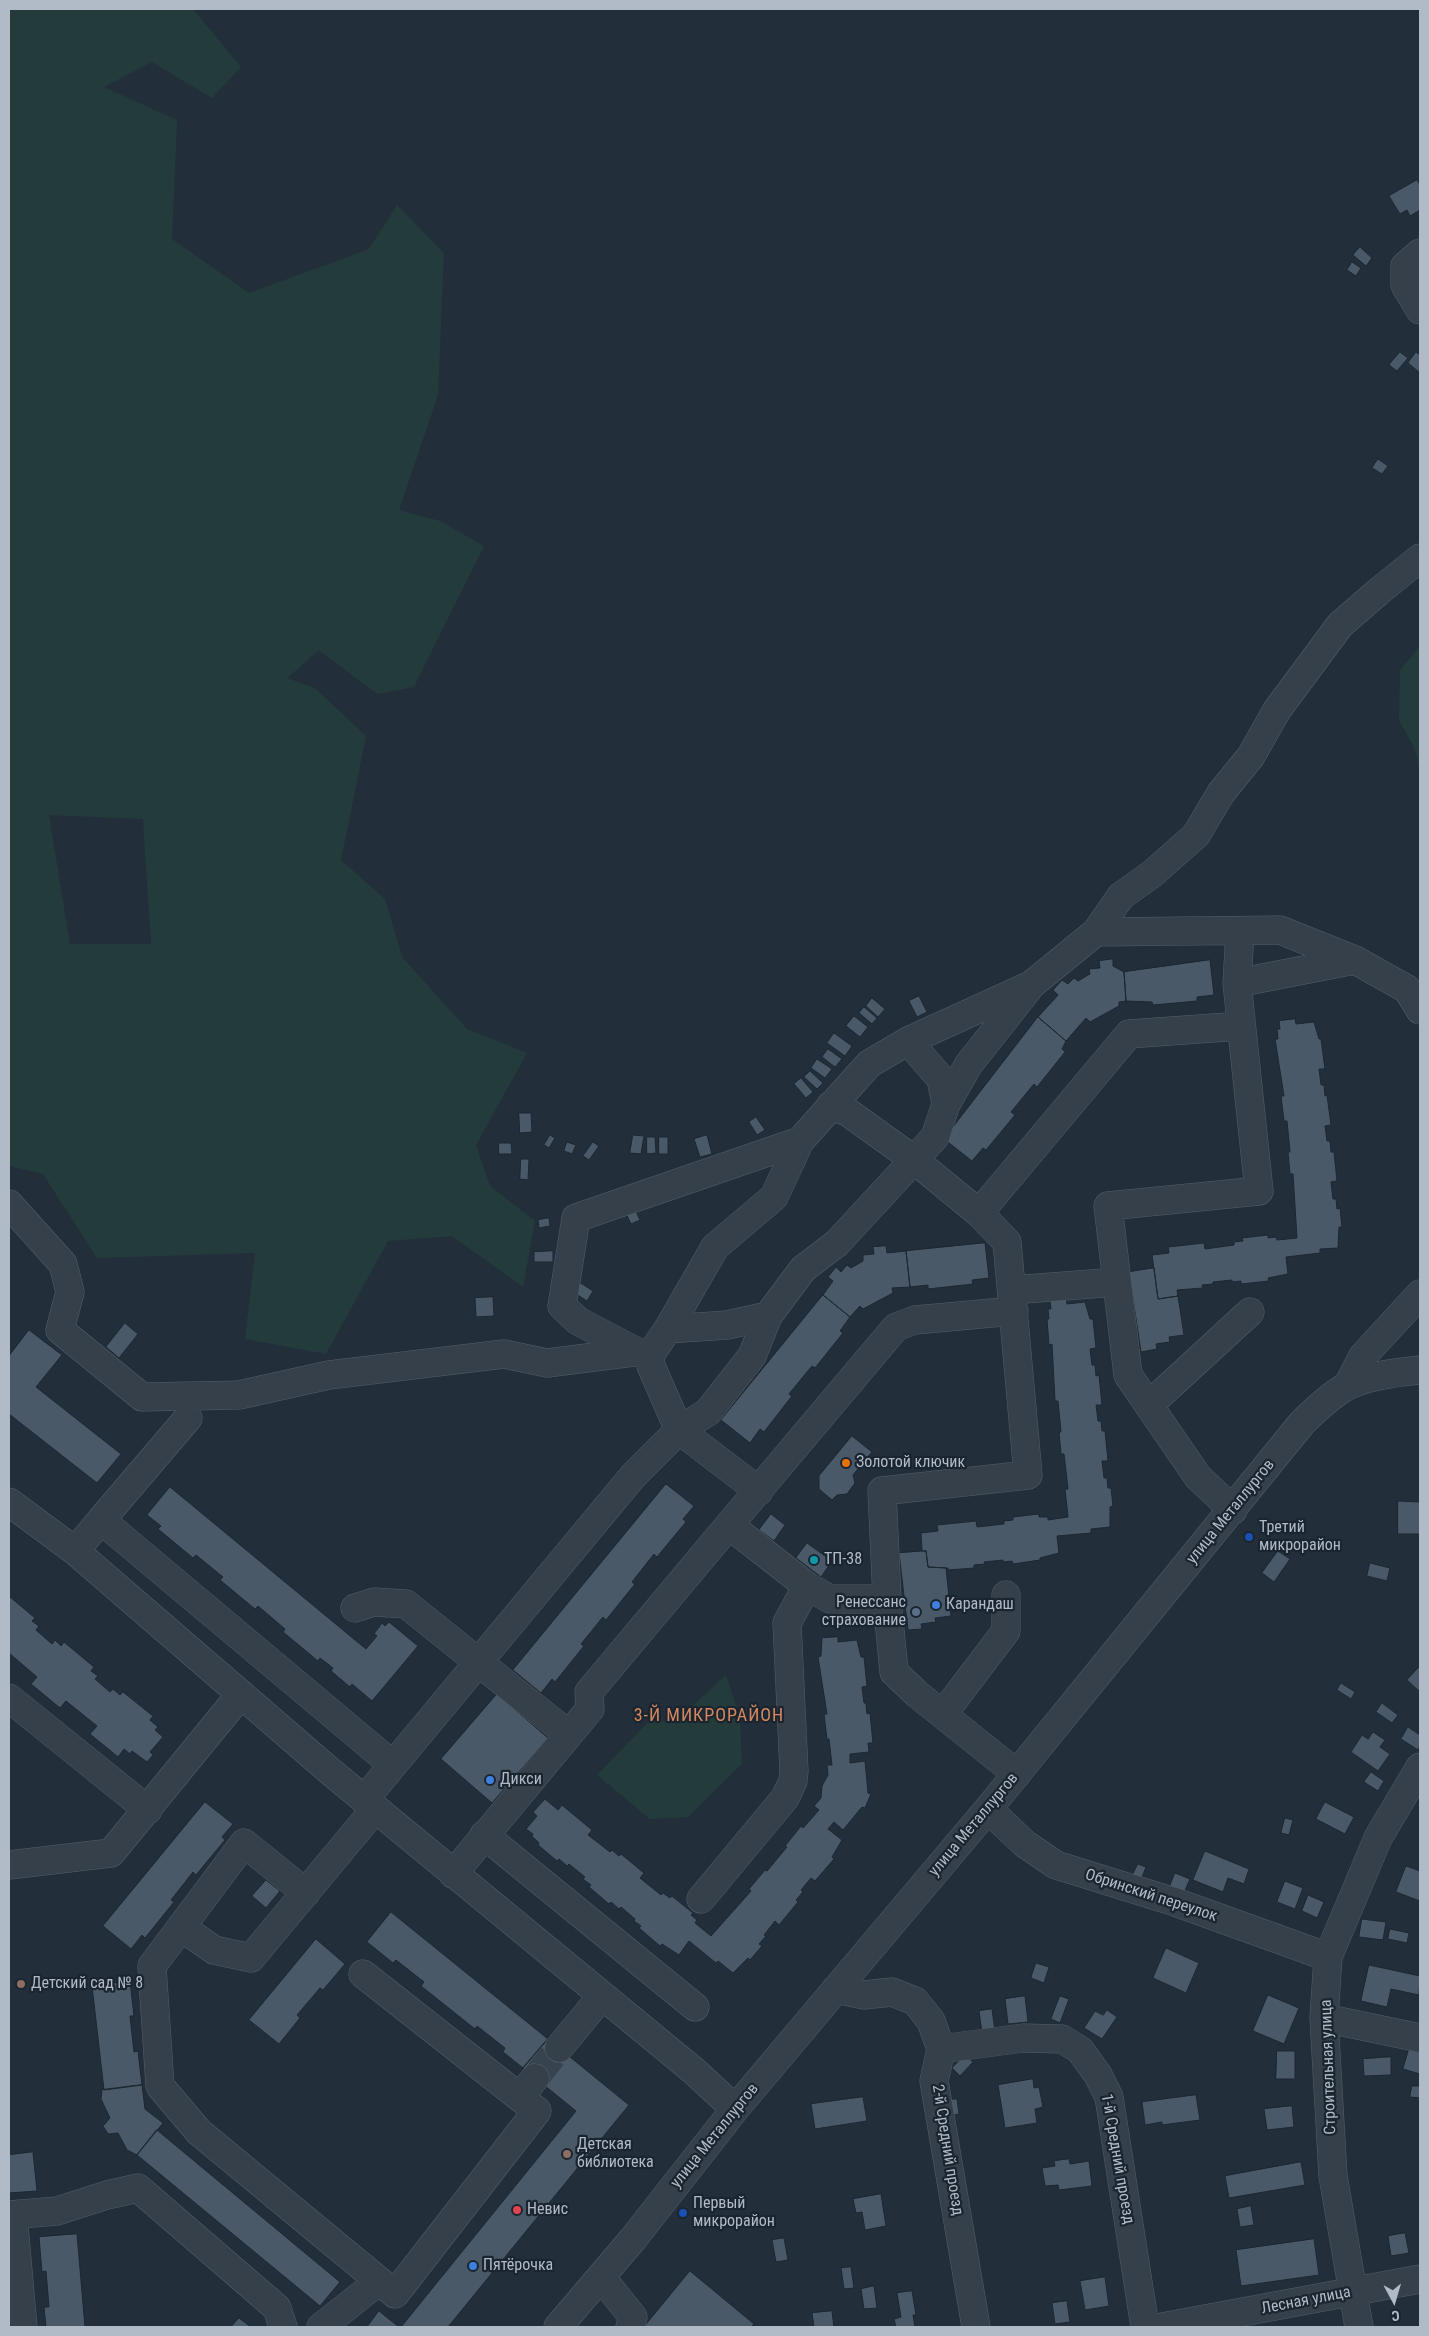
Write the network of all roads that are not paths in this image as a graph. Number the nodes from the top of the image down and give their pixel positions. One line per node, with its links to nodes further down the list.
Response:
1 (1420, 253): 2 (street)
2 (1420, 310)
3 (1420, 558): 4 (street)
4 (1096, 932): 5 (street); 8 (street)
5 (1240, 932): 6 (street); 7 (street)
6 (1355, 960): 7 (street); 9 (street)
7 (1237, 983): 10 (street)
8 (1031, 985): 11 (street); 12 (street)
9 (1420, 1010)
10 (1241, 1026): 17 (street); 18 (street)
11 (908, 1041): 12 (street); 13 (street)
12 (946, 1104): 15 (street)
13 (831, 1105): 14 (street); 15 (street)
14 (800, 1141): 23 (street); 24 (street)
15 (913, 1160): 17 (street); 22 (street)
16 (9, 1204): 24 (street)
17 (979, 1213): 20 (street)
18 (1117, 1282): 20 (street); 27 (street)
19 (1420, 1294): 26 (street)
20 (1013, 1301): 30 (street); 38 (street)
21 (1250, 1312): 27 (street)
22 (768, 1316): 23 (street); 29 (street)
23 (668, 1329): 24 (street)
24 (642, 1354): 29 (street)
25 (1420, 1370): 26 (street, улица Металлургов)
26 (1348, 1385): 32 (street, улица Металлургов)
27 (1149, 1405): 32 (street)
28 (188, 1418): 33 (street)
29 (679, 1430): 30 (street); 40 (street)
30 (759, 1491): 34 (street)
31 (9, 1502): 35 (street)
32 (1233, 1510): 47 (street, улица Металлургов)
33 (101, 1520): 35 (street); 45 (street)
34 (729, 1525): 36 (street); 44 (street)
35 (75, 1551): 41 (street)
36 (807, 1586): 38 (street); 55 (street)
37 (1006, 1594): 43 (street)
38 (887, 1599): 43 (street)
39 (355, 1608): 40 (street)
40 (478, 1660): 44 (street); 45 (street)
41 (241, 1694): 48 (street); 50 (street)
42 (9, 1698): 50 (street)
43 (943, 1714): 47 (street)
44 (568, 1734): 51 (street)
45 (393, 1765): 48 (street)
46 (1420, 1767): 57 (street, Строительная улица)
47 (1017, 1774): 49 (street, улица Металлургов)
48 (370, 1805): 53 (street); 54 (street)
49 (988, 1809): 57 (street, Обринский переулок); 59 (street, улица Металлургов)
50 (148, 1810): 52 (street)
51 (484, 1836): 53 (street); 61 (street)
52 (9, 1865)
53 (453, 1874): 60 (street)
54 (306, 1893): 56 (street); 56 (street)
55 (701, 1899)
56 (181, 1927): 70 (street)
57 (1328, 1958): 62 (street, Строительная улица)
58 (363, 1974): 70 (street)
59 (836, 1989): 65 (street); 66 (street, улица Металлургов)
60 (602, 1996): 64 (street); 66 (street)
61 (695, 2007)
62 (1324, 2018): 63 (street); 71 (street, Строительная улица)
63 (1420, 2038)
64 (559, 2048)
65 (941, 2050): 77 (street, 2-й Средний проезд); 78 (street, 1-й Средний проезд)
66 (735, 2109): 68 (street, улица Металлургов)
67 (11, 2215): 72 (street); 73 (street)
68 (601, 2277): 75 (street, улица Металлургов); 76 (street)
69 (1420, 2279): 71 (street, Лесная улица)
70 (379, 2281): 74 (street)
71 (1354, 2291): 79 (street, Лесная улица); 80 (street, Строительная улица)
72 (23, 2327)
73 (283, 2327)
74 (321, 2327)
75 (558, 2327)
76 (630, 2327)
77 (976, 2327)
78 (1145, 2327)
79 (1162, 2327)
80 (1359, 2327)

